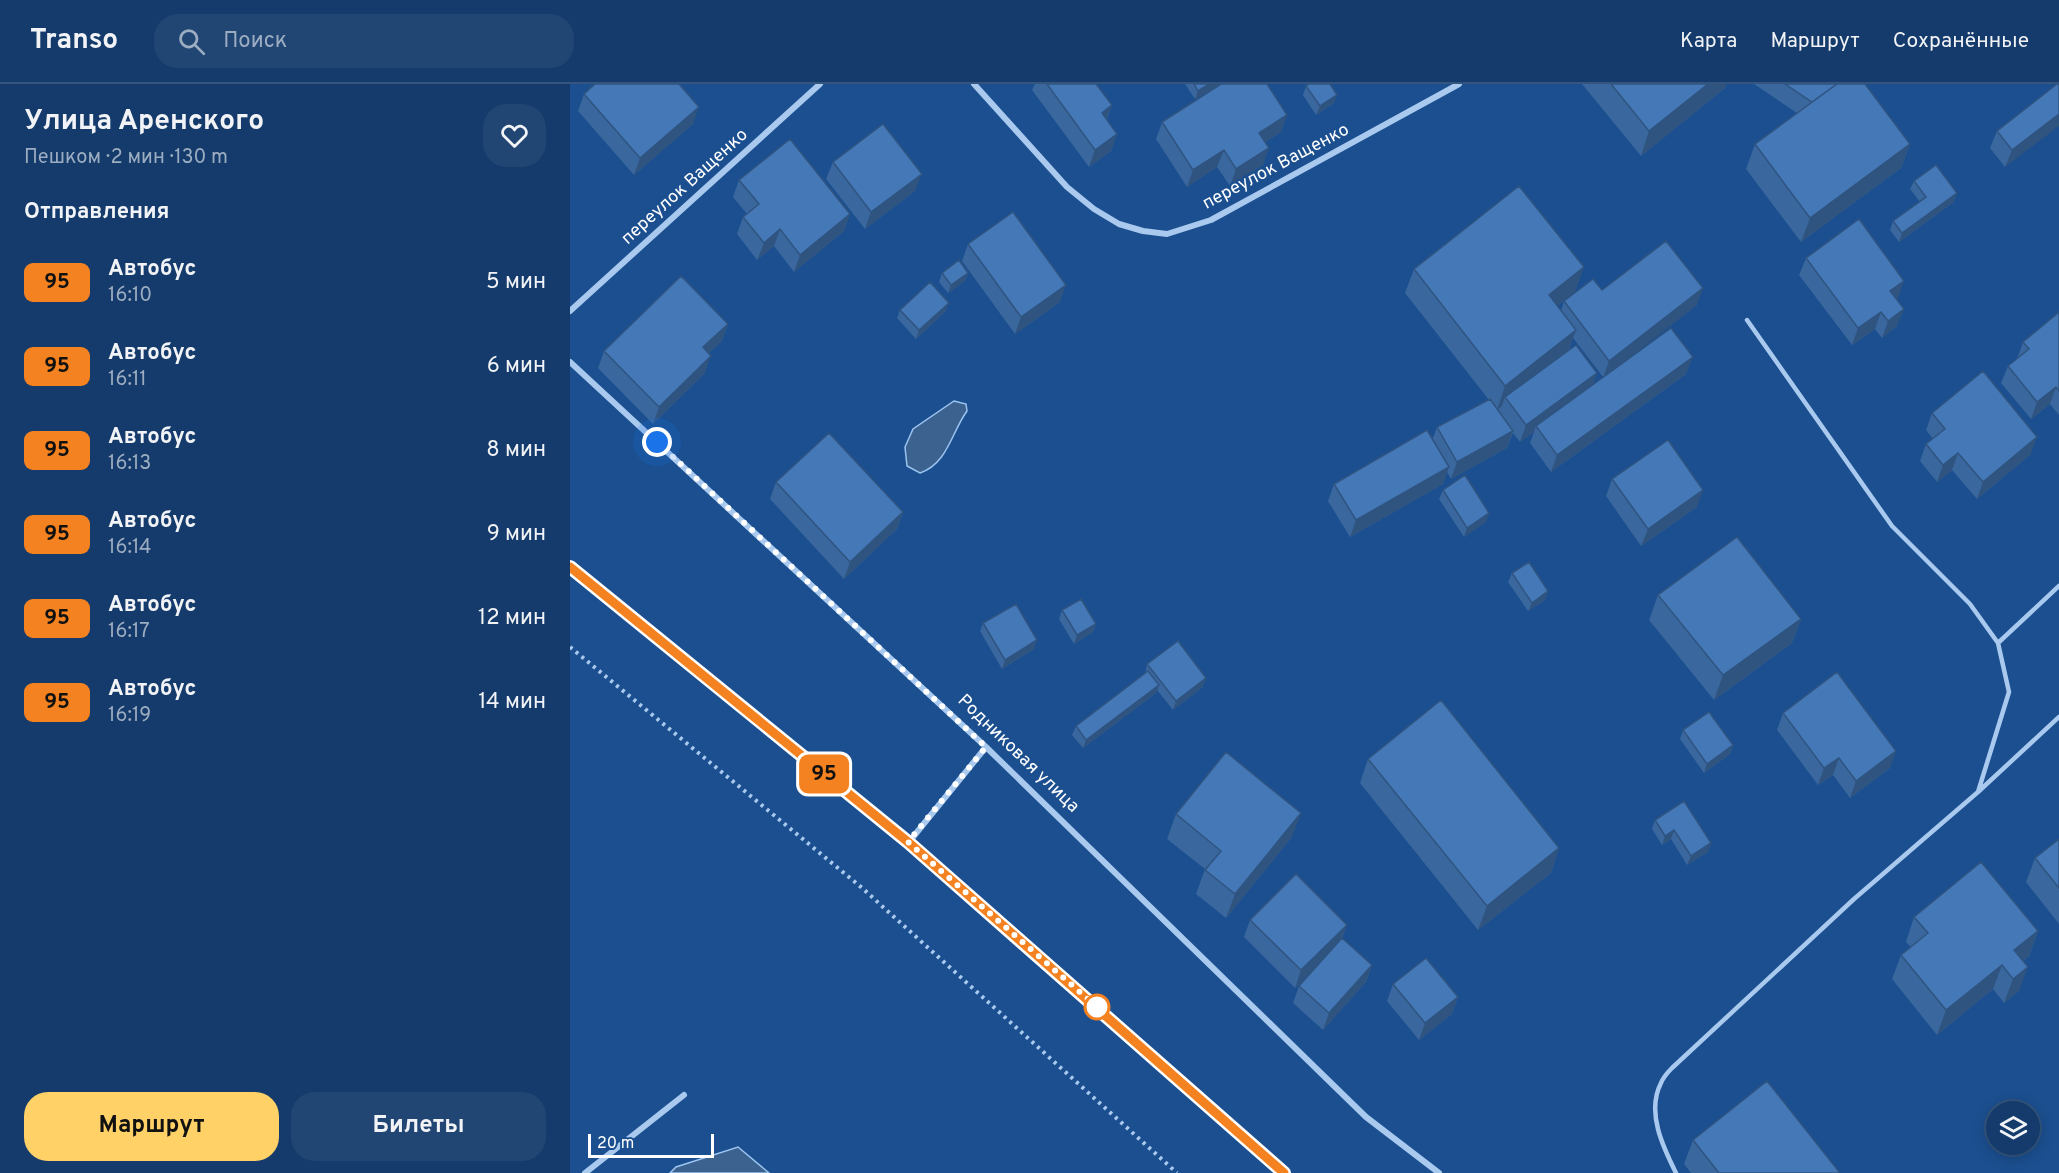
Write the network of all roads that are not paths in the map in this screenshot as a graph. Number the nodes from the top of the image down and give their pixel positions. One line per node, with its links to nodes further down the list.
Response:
1 (820, 84): 4 (street, переулок Ващенко)
2 (974, 84): 3 (street, переулок Ващенко)
3 (1459, 84)
4 (570, 312)
5 (1747, 320): 9 (lane)
6 (570, 362): 11 (street, Родниковая улица)
7 (570, 567): 13 (main road)
8 (2059, 586): 9 (lane)
9 (1998, 643): 12 (lane)
10 (2059, 717): 12 (lane)
11 (986, 747): 13 (street); 17 (street, Родниковая улица)
12 (1978, 792): 18 (lane)
13 (908, 842): 16 (main road)
14 (684, 1095): 15 (street)
15 (585, 1173)
16 (1284, 1173)
17 (1439, 1173)
18 (1676, 1173)

